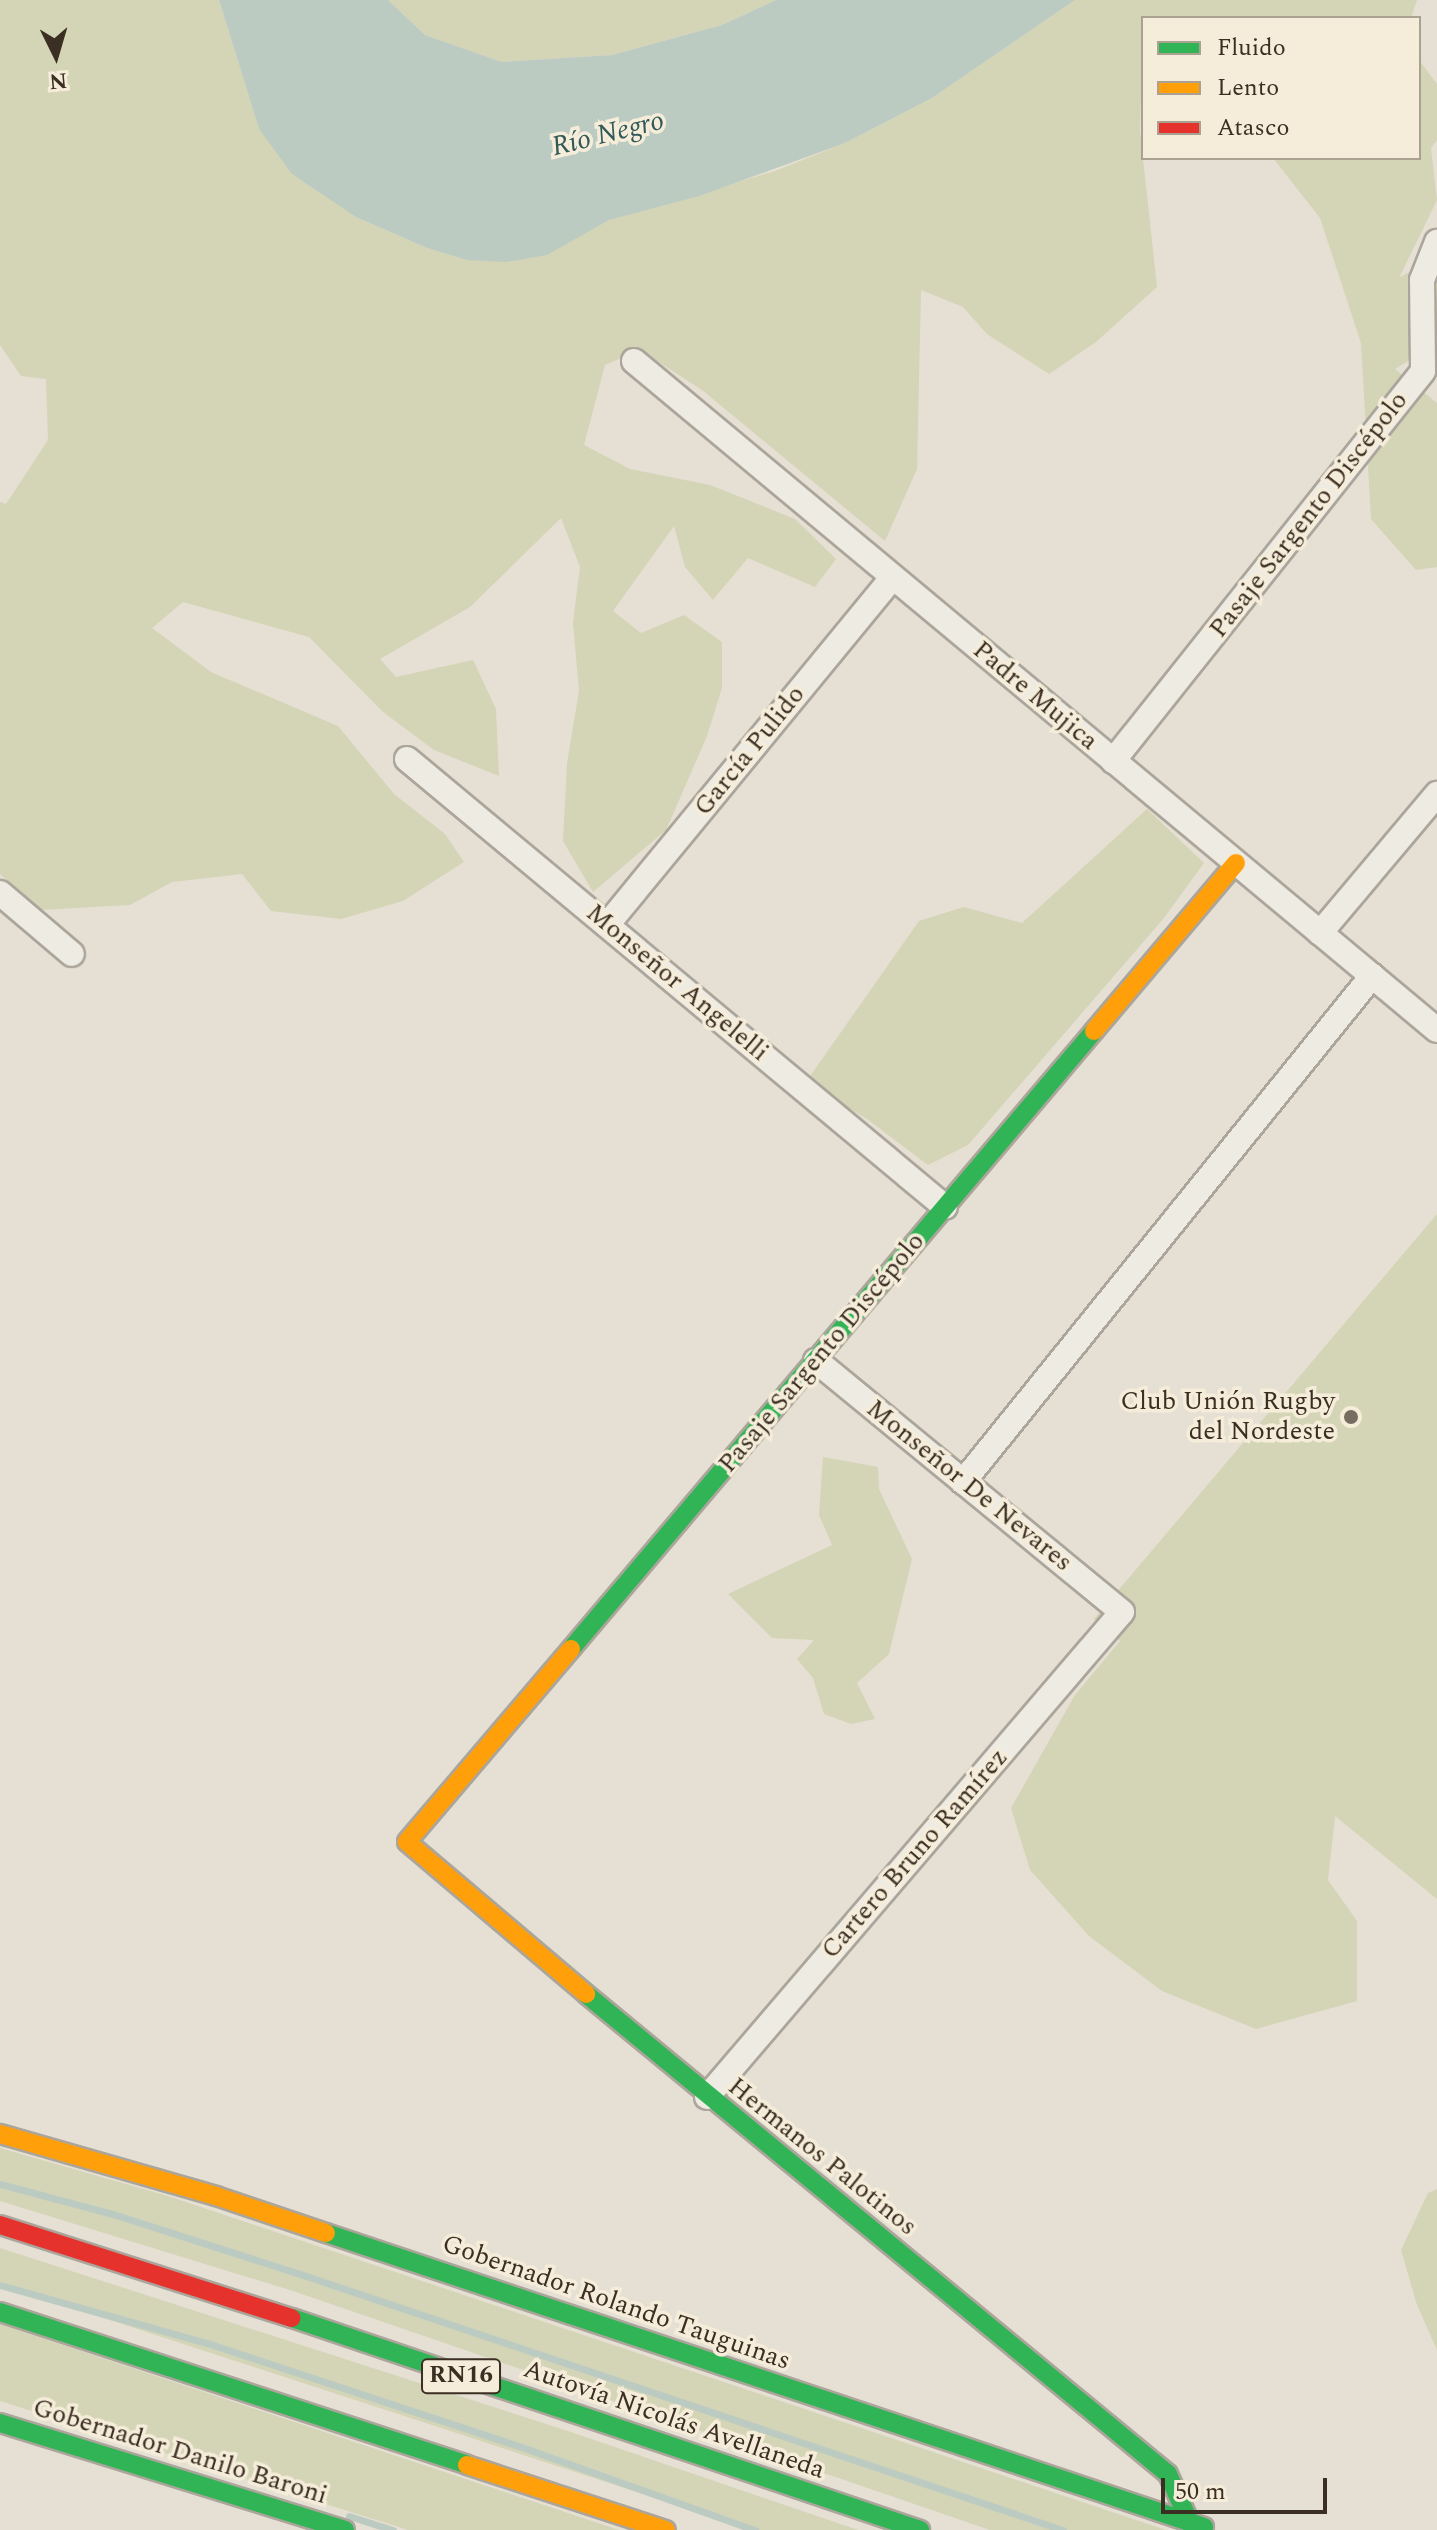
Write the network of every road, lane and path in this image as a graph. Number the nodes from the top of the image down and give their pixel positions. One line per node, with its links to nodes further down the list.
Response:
1 (1437, 242): 3 (street, Pasaje Sargento Discépolo)
2 (634, 361): 4 (street, Padre Mujica)
3 (1430, 378): 6 (street, Pasaje Sargento Discépolo)
4 (893, 577): 6 (street, Padre Mujica); 10 (street, García Pulido)
5 (407, 759): 10 (street, Monseñor Angelelli)
6 (1113, 761): 8 (street, Padre Mujica)
7 (1437, 794): 11 (street)
8 (1236, 863): 11 (street, Padre Mujica); 15 (main road, Pasaje Sargento Discépolo)
9 (0, 893): 12 (street)
10 (607, 925): 15 (street, Monseñor Angelelli)
11 (1320, 933): 13 (street, Padre Mujica)
12 (72, 954)
13 (1372, 976): 14 (street, Padre Mujica); 17 (street)
14 (1437, 1030)
15 (945, 1207): 16 (main road, Pasaje Sargento Discépolo)
16 (816, 1361): 17 (street, Monseñor De Nevares); 19 (main road, Pasaje Sargento Discépolo)
17 (963, 1482): 18 (street, Monseñor De Nevares)
18 (1122, 1612): 20 (street, Cartero Bruno Ramírez)
19 (407, 1842): 20 (main road, Hermanos Palotinos)
20 (707, 2097): 25 (main road, Hermanos Palotinos)
21 (0, 2134): 25 (main road, Gobernador Rolando Tauguinas)
22 (0, 2225): 28 (main road, Autovía Nicolás Avellaneda / RN16)
23 (0, 2312): 27 (main road)
24 (0, 2423): 26 (main road, Gobernador Danilo Baroni)
25 (1190, 2523): 29 (main road, Gobernador Rolando Tauguinas)
26 (345, 2530)
27 (666, 2530)
28 (920, 2530)
29 (1212, 2530)

